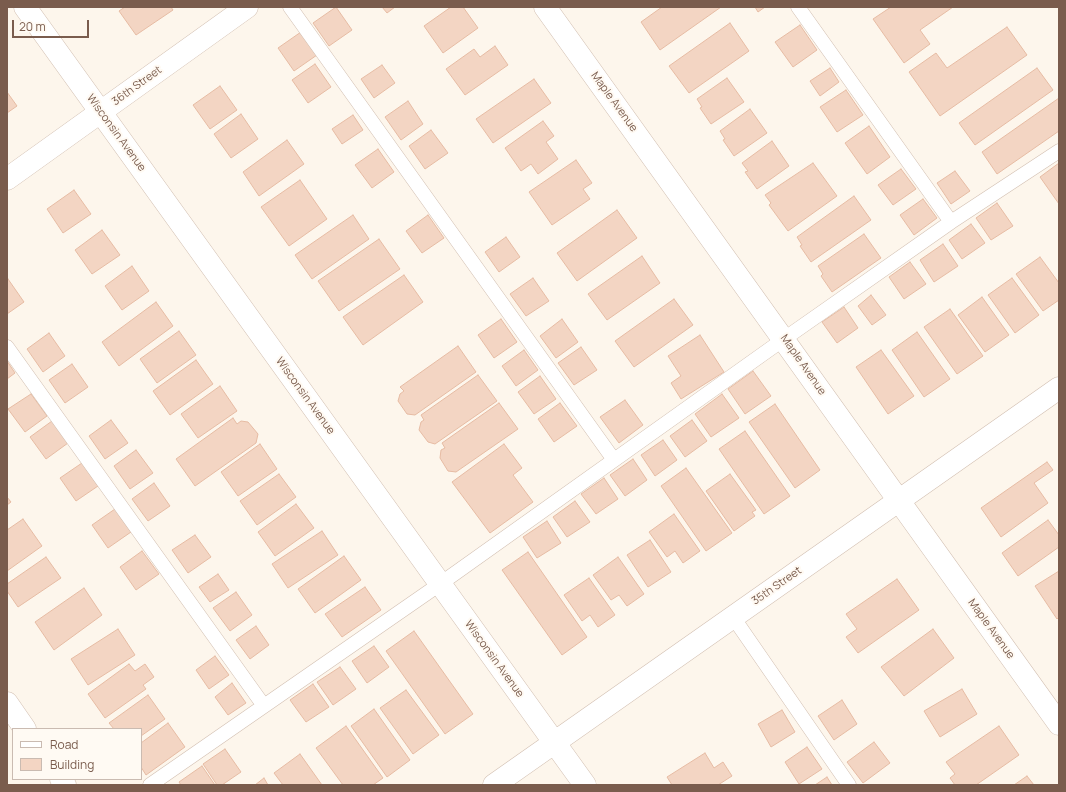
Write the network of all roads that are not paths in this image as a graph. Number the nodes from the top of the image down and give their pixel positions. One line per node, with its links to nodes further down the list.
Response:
1 (25, 7): 6 (street, Wisconsin Avenue)
2 (247, 7): 6 (street, 36th Street)
3 (290, 7): 13 (lane)
4 (545, 7): 10 (street, Maple Avenue)
5 (798, 7): 9 (lane)
6 (101, 112): 8 (street, 36th Street); 15 (street, Wisconsin Avenue)
7 (1059, 151): 9 (lane)
8 (7, 179)
9 (951, 222): 10 (lane)
10 (784, 339): 13 (lane); 14 (street, Maple Avenue)
11 (7, 347): 18 (lane)
12 (1059, 388): 14 (street, 35th Street)
13 (614, 460): 15 (lane)
14 (898, 501): 16 (street, 35th Street); 19 (street, Maple Avenue)
15 (440, 584): 18 (lane); 21 (street, Wisconsin Avenue)
16 (733, 617): 21 (street, 35th Street); 25 (lane)
17 (7, 704): 20 (street)
18 (264, 706): 22 (lane)
19 (1059, 724)
20 (24, 728)
21 (554, 743): 23 (street, 35th Street); 24 (street, Wisconsin Avenue)
22 (150, 785)
23 (494, 785)
24 (585, 785)
25 (849, 785)

